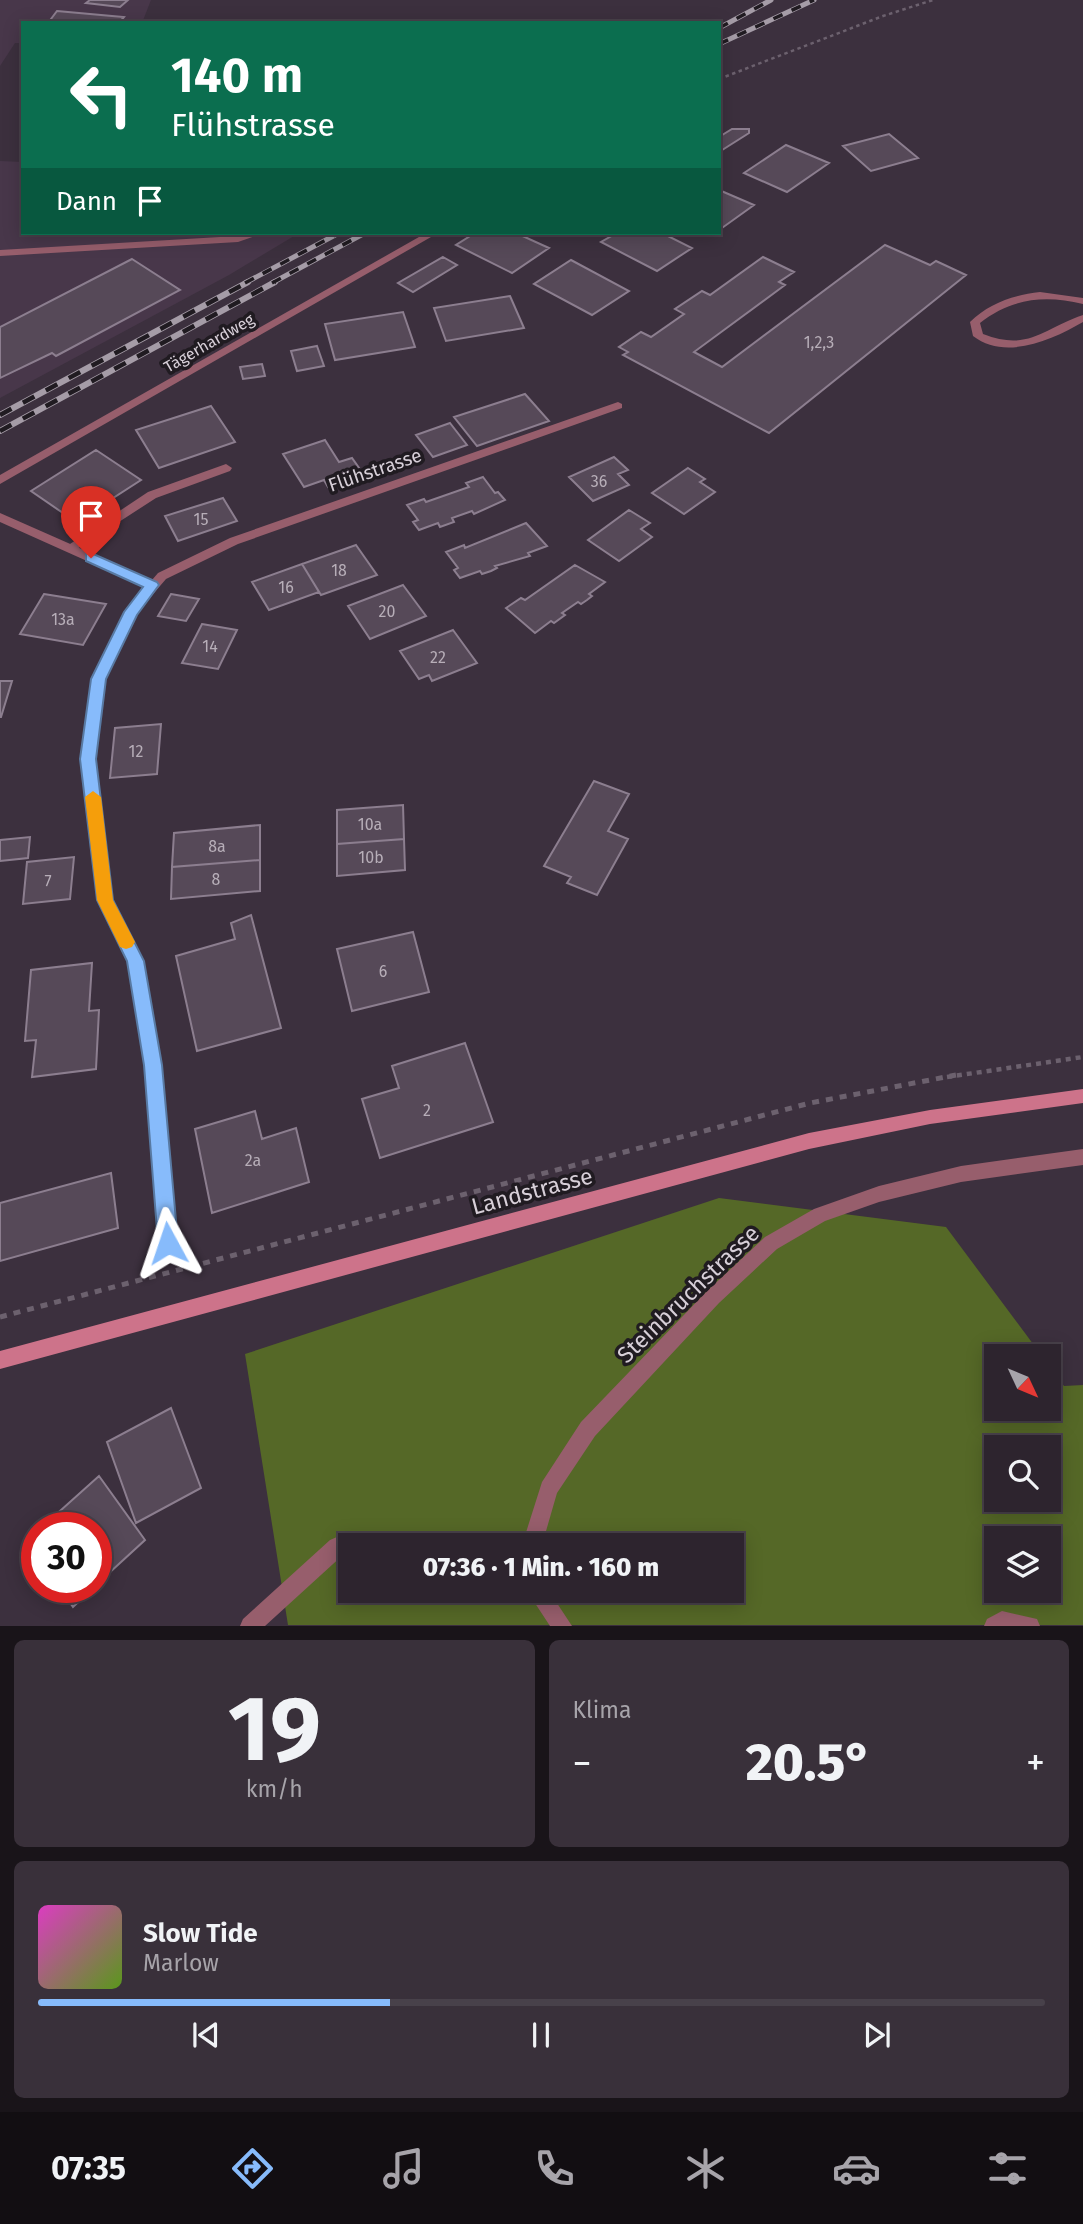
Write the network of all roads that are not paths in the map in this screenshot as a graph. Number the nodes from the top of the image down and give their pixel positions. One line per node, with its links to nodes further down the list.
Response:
1 (252, 235): 3 (street)
2 (429, 235): 8 (street, Tägerhardweg)
3 (0, 253)
4 (1083, 301): 5 (street)
5 (1083, 318)
6 (618, 406): 11 (street, Flühstrasse)
7 (226, 468): 10 (street)
8 (0, 480)
9 (0, 517): 10 (street)
10 (70, 548): 11 (street)
11 (152, 585): 14 (street, Flühstrasse)
12 (1083, 1096): 15 (main road, Landstrasse)
13 (1083, 1157): 16 (street, Steinbruchstrasse)
14 (168, 1243)
15 (0, 1360)
16 (536, 1533)
17 (337, 1546): 19 (street)
18 (546, 1603): 20 (street)
19 (250, 1626)
20 (562, 1626)
21 (995, 1626): 22 (street)
22 (1030, 1626)

